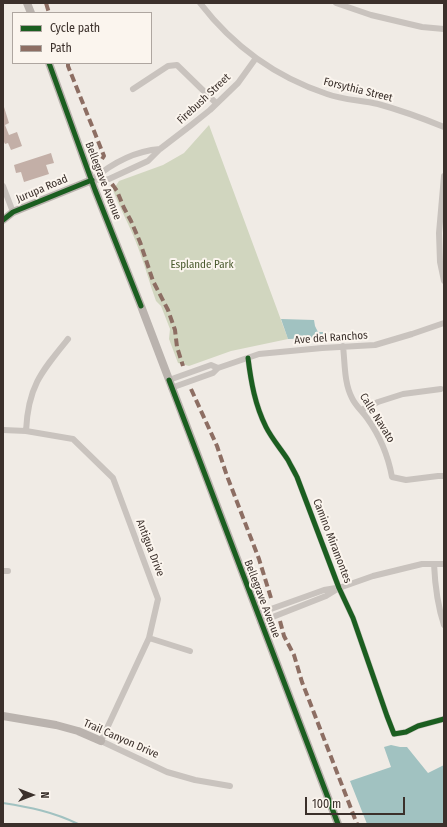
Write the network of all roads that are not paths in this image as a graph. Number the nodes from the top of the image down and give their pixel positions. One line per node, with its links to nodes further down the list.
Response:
1 (200, 3): 4 (street, Forsythia Street)
2 (336, 3): 3 (street)
3 (444, 29)
4 (256, 58): 7 (street, Firebush Street); 8 (street, Forsythia Street)
5 (49, 64): 11 (main road, Bellegrave Avenue)
6 (133, 89): 7 (street)
7 (216, 103): 9 (street, Firebush Street)
8 (444, 127)
9 (160, 149): 11 (street, Firebush Street); 11 (street, Firebush Street)
10 (444, 176): 15 (street)
11 (92, 180): 13 (main road, Jurupa Road); 20 (main road, Bellegrave Avenue)
12 (3, 186): 13 (street)
13 (13, 212): 14 (main road, Jurupa Road)
14 (3, 220)
15 (444, 281)
16 (444, 323): 18 (street, Ave del Ranchos)
17 (68, 339): 24 (street)
18 (343, 346): 19 (street, Ave del Ranchos); 22 (street, Calle Navato)
19 (248, 358): 20 (street, Ave del Ranchos); 28 (street, Camino Miramontes)
20 (170, 384): 29 (main road, Bellegrave Avenue)
21 (441, 389): 22 (street)
22 (360, 410): 25 (street, Calle Navato)
23 (3, 430): 24 (street, Antigua Drive)
24 (26, 431): 31 (street, Antigua Drive)
25 (444, 476)
26 (434, 564): 27 (street); 28 (street); 30 (street)
27 (444, 564)
28 (340, 588): 29 (street); 34 (street, Camino Miramontes)
29 (259, 618): 37 (main road, Bellegrave Avenue)
30 (444, 625)
31 (149, 638): 32 (street); 35 (street, Antigua Drive)
32 (190, 651)
33 (3, 716): 35 (main road, Trail Canyon Drive)
34 (444, 719)
35 (101, 741): 36 (street, Trail Canyon Drive)
36 (230, 786)
37 (338, 824)

